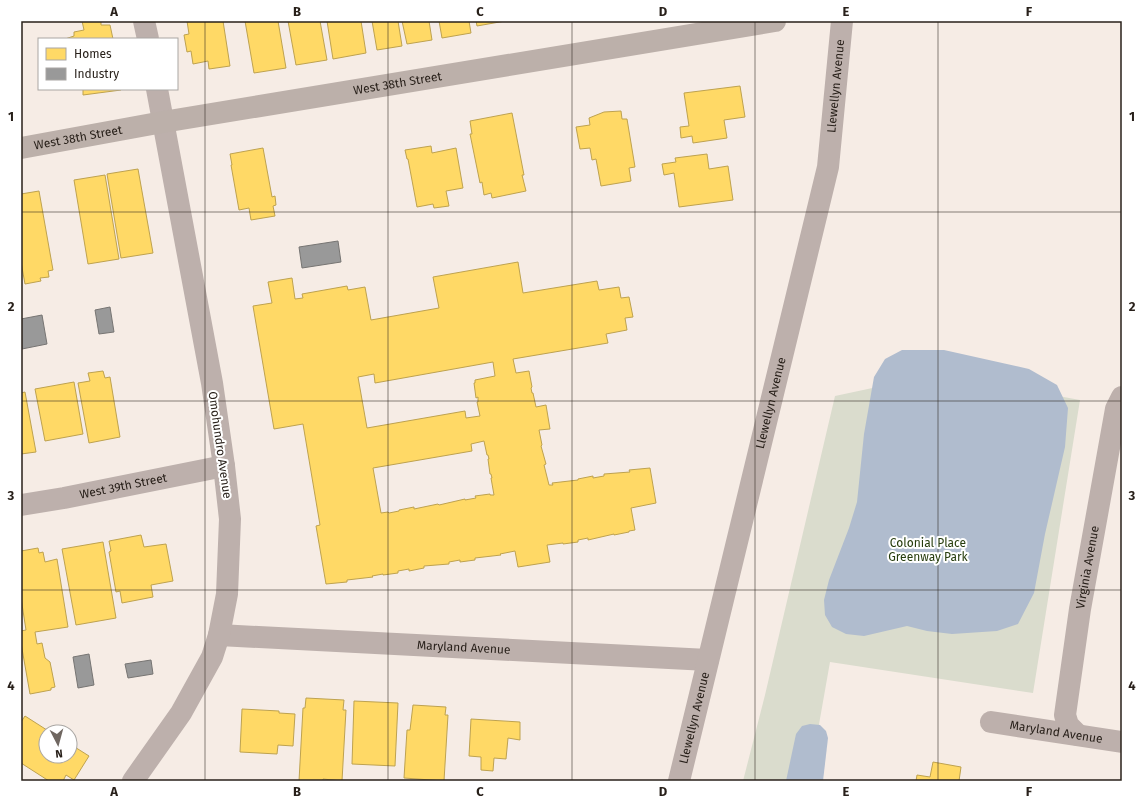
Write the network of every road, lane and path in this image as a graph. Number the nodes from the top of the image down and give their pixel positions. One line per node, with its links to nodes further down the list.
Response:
1 (144, 21): 4 (street)
2 (775, 21): 6 (main road, West 38th Street)
3 (842, 21): 12 (street, Llewellyn Avenue)
4 (148, 38)
5 (157, 90): 6 (street, Omohundro Avenue)
6 (163, 122): 7 (main road, West 38th Street); 9 (street, Omohundro Avenue)
7 (21, 148)
8 (1122, 397): 14 (street, Virginia Avenue)
9 (224, 466): 10 (street, West 39th Street); 11 (street, Omohundro Avenue)
10 (21, 505)
11 (219, 635): 12 (street, Maryland Avenue); 16 (street, Omohundro Avenue)
12 (708, 660): 17 (street, Llewellyn Avenue)
13 (991, 722): 14 (street, Maryland Avenue)
14 (1078, 735): 15 (street, Maryland Avenue)
15 (1122, 742)
16 (133, 781)
17 (679, 781)

